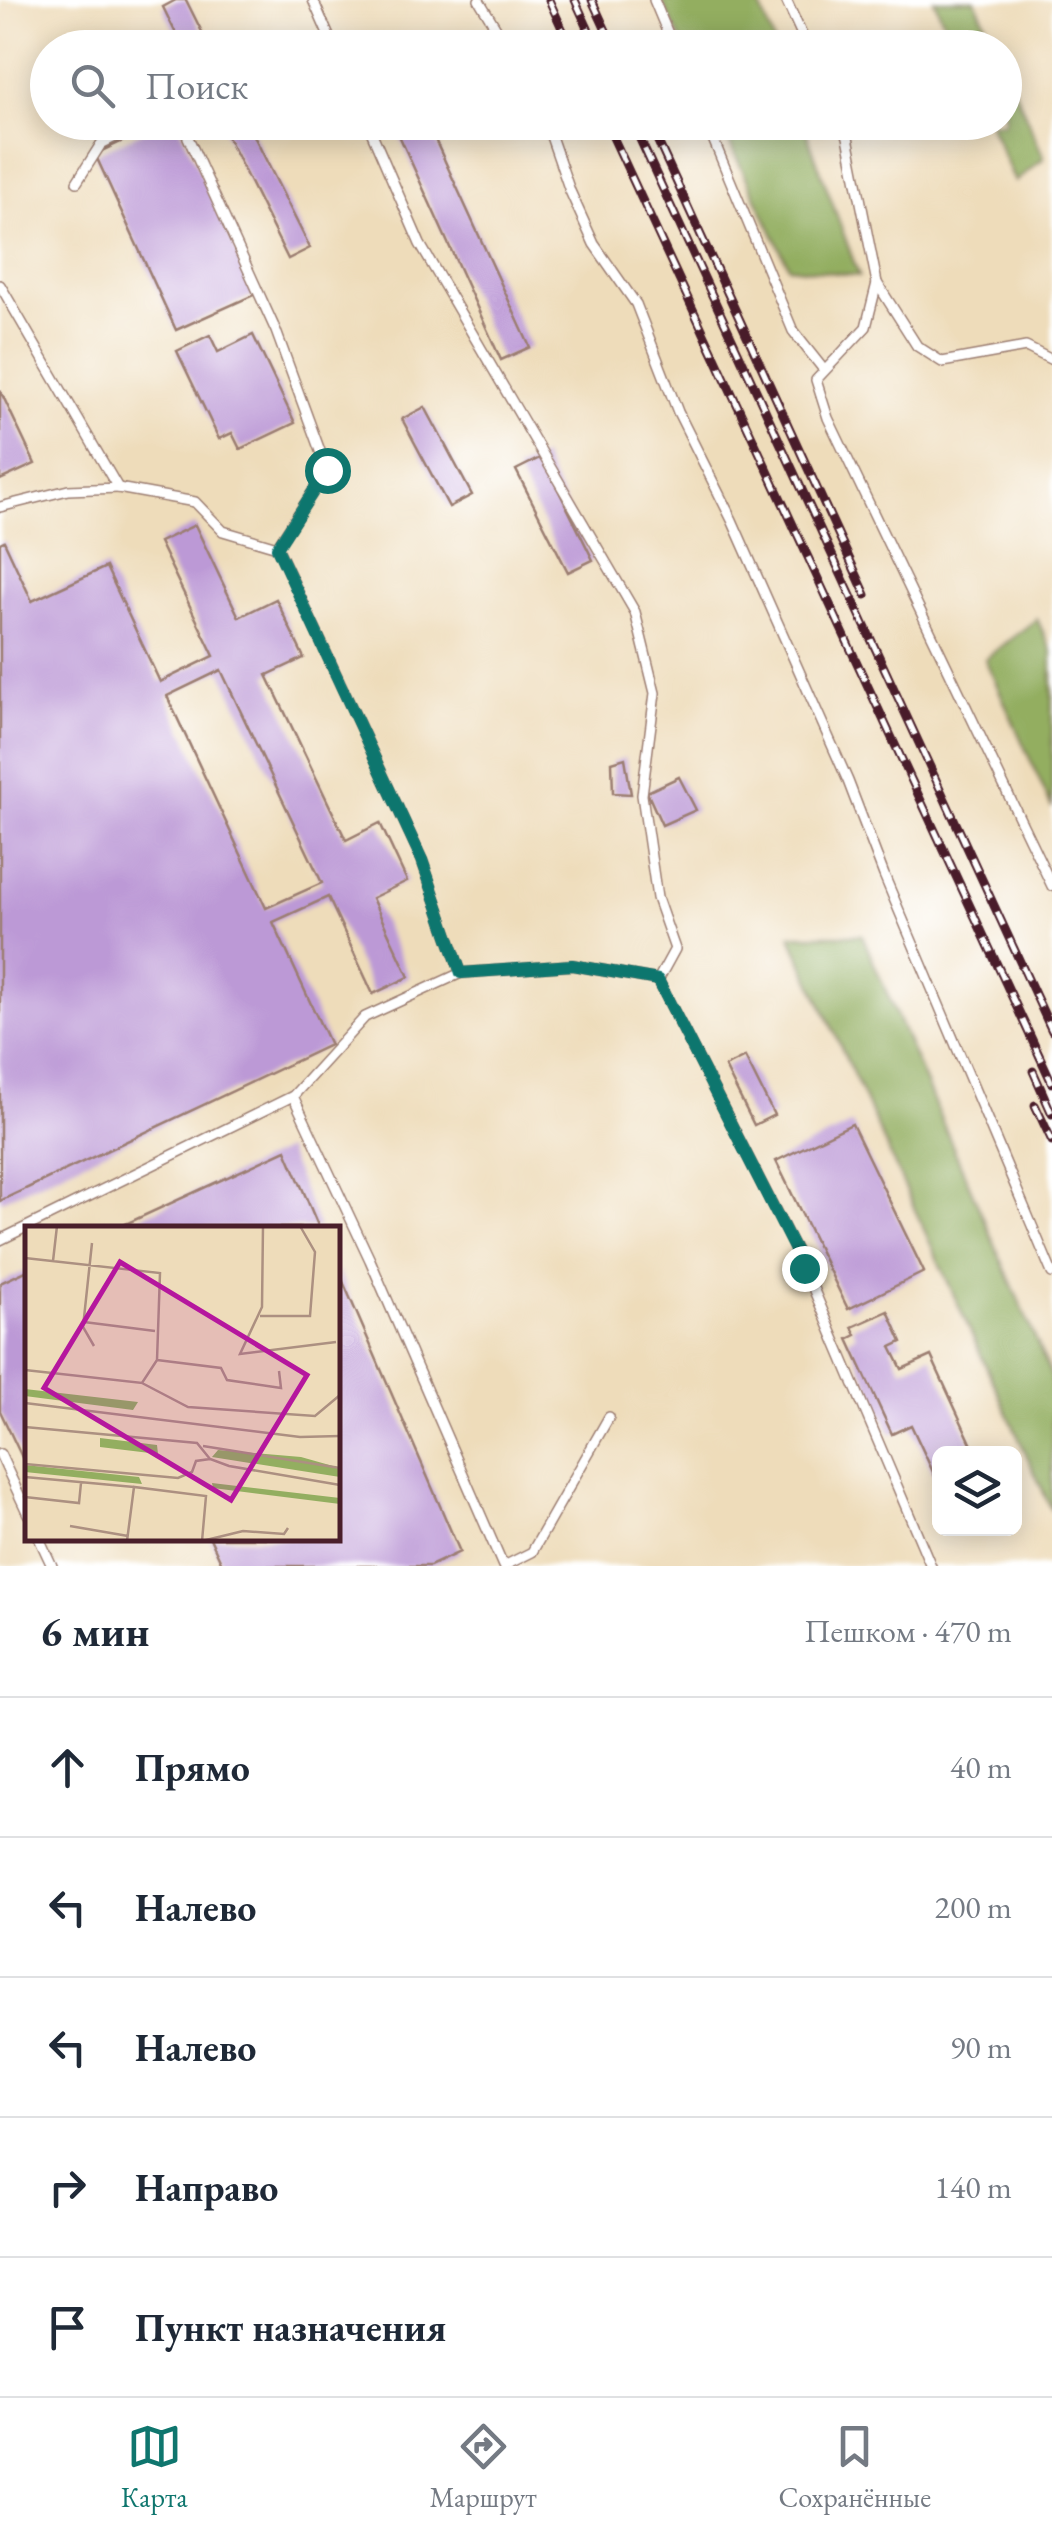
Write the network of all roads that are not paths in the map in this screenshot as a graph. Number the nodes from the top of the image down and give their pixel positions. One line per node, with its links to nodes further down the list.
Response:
1 (312, 0): 5 (lane)
2 (479, 0): 6 (lane)
3 (654, 0): 7 (lane)
4 (786, 0): 8 (lane)
5 (326, 30)
6 (497, 30)
7 (666, 30)
8 (800, 30)
9 (109, 140): 15 (lane)
10 (189, 140): 22 (lane)
11 (376, 140): 25 (lane)
12 (552, 140): 30 (lane)
13 (714, 140): 19 (lane)
14 (849, 140): 16 (lane)
15 (77, 182)
16 (877, 283): 18 (lane); 19 (lane)
17 (0, 285): 20 (lane)
18 (1052, 360)
19 (824, 370): 23 (lane)
20 (118, 488): 21 (lane); 22 (lane)
21 (0, 507)
22 (277, 548): 24 (lane)
23 (1052, 886)
24 (461, 973): 25 (lane); 26 (lane)
25 (658, 980): 37 (lane)
26 (293, 1096): 27 (lane); 36 (lane)
27 (28, 1226)
28 (25, 1228): 29 (lane)
29 (0, 1240)
30 (1052, 1273)
31 (608, 1417): 36 (lane)
32 (0, 1454): 33 (lane)
33 (25, 1508)
34 (40, 1541): 35 (lane)
35 (52, 1566)
36 (503, 1566)
37 (931, 1566)

